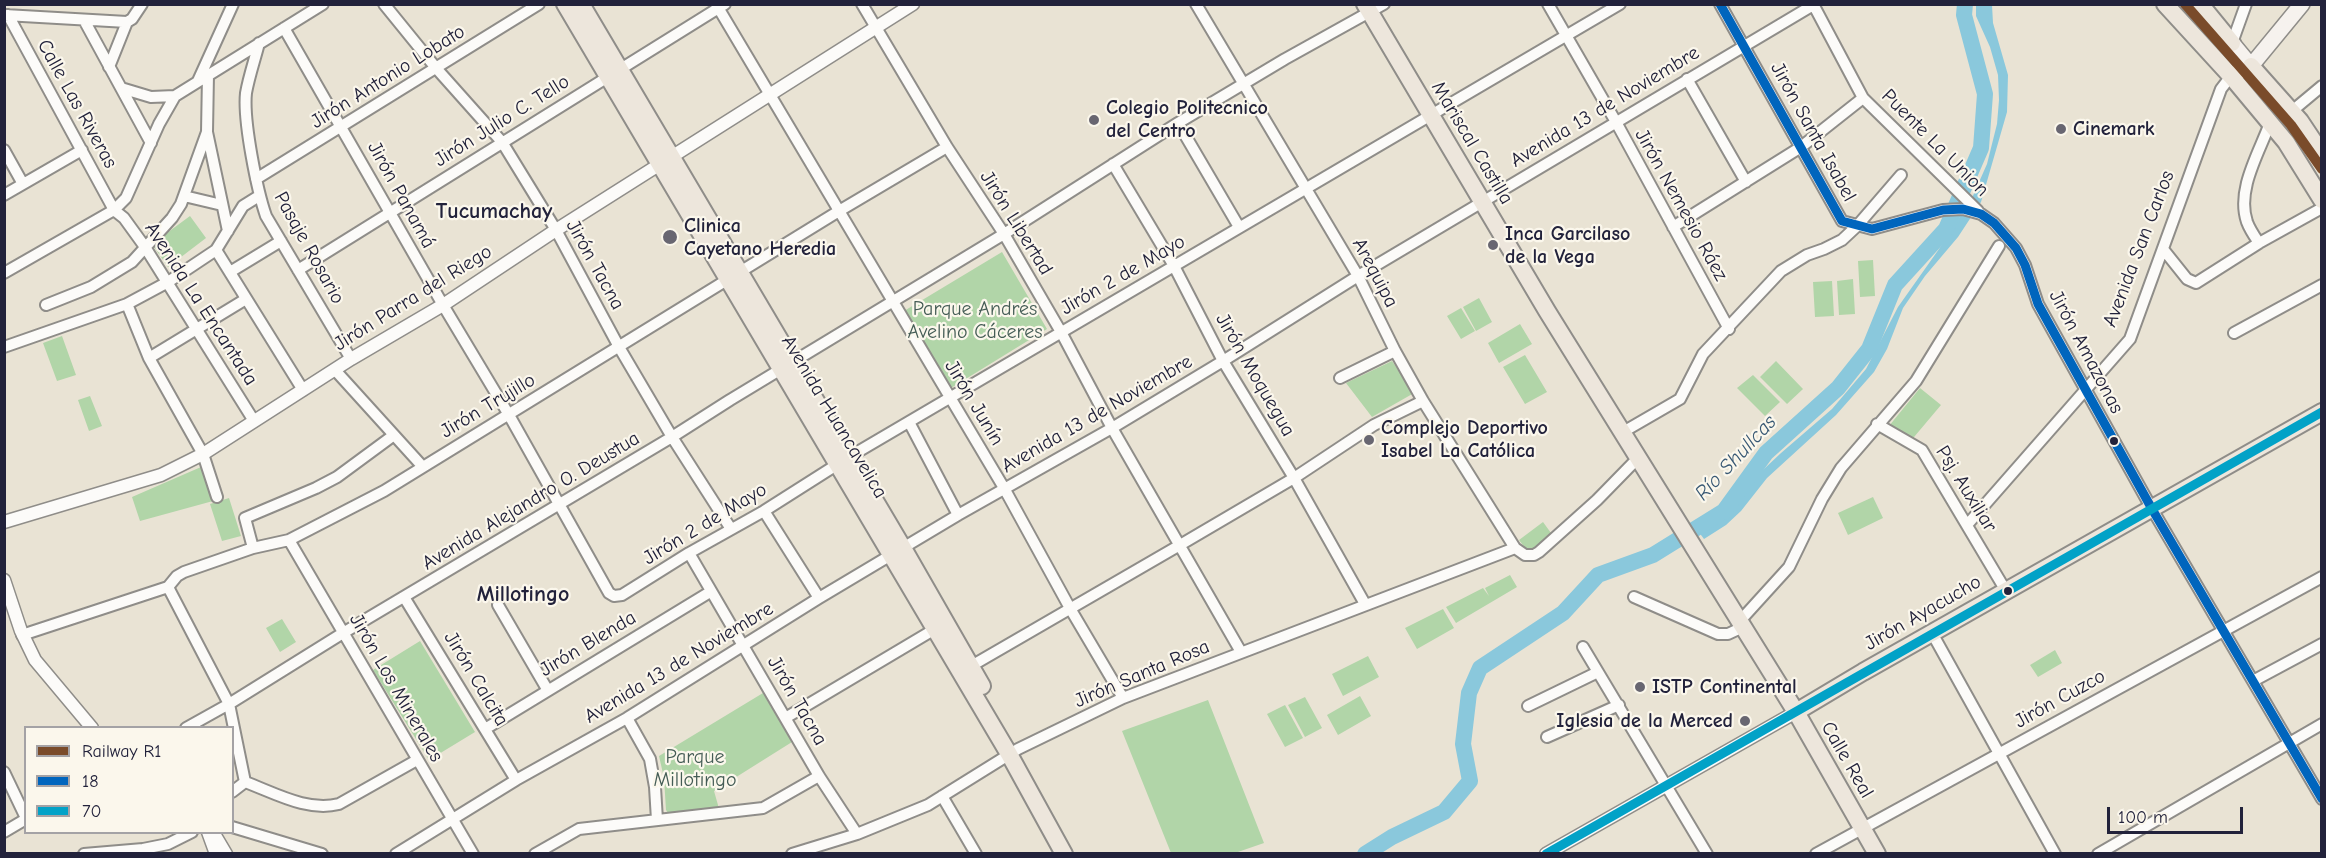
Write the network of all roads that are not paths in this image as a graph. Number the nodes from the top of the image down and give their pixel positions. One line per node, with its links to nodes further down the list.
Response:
1 (142, 4): 23 (street)
2 (233, 4): 37 (street)
3 (384, 4): 32 (street, Jirón Tacna)
4 (539, 4): 32 (street, Jirón Antonio Lobato)
5 (565, 4): 33 (main road, Avenida Huancavelica)
6 (581, 4): 33 (main road, Avenida Huancavelica)
7 (862, 4): 25 (street, Jirón Libertad)
8 (913, 4): 25 (street, Jirón Parra del Riego)
9 (1196, 4): 38 (street, Arequipa)
10 (1548, 4): 26 (street, Jirón Nemesio Ráez)
11 (1620, 4): 26 (street, Jirón 2 de Mayo)
12 (1720, 4): 29 (street, Jirón Santa Isabel)
13 (2165, 4): 35 (main road)
14 (2200, 4): 28 (main road)
15 (2246, 4): 28 (street)
16 (2302, 4): 30 (main road)
17 (321, 5): 24 (street)
18 (1814, 5): 29 (street, Avenida 13 de Noviembre); 43 (street, Puente La Union)
19 (720, 6): 33 (street, Jirón Julio C. Tello); 41 (street, Jirón Junín)
20 (1373, 7): 38 (street, Avenida Alejandro O. Deustua); 45 (main road, Mariscal Castilla)
21 (6, 15): 22 (street); 56 (street, Calle Las Riveras)
22 (84, 20): 23 (street); 31 (street)
23 (127, 22): 31 (street)
24 (284, 28): 27 (street); 49 (street, Jirón Panamá)
25 (876, 28): 41 (street, Jirón Parra del Riego); 53 (street, Jirón Libertad)
26 (1567, 36): 45 (street, Jirón 2 de Mayo); 46 (street, Jirón Nemesio Ráez)
27 (259, 43): 34 (street); 61 (street, Pasaje Rosario)
28 (2232, 43): 30 (main road)
29 (1743, 45): 36 (street, Avenida 13 de Noviembre); 54 (street, Jirón Santa Isabel)
30 (2250, 66): 35 (main road); 44 (main road)
31 (109, 67): 40 (street)
32 (436, 68): 49 (street, Jirón Antonio Lobato); 51 (street, Jirón Tacna)
33 (613, 73): 51 (street, Jirón Julio C. Tello); 58 (main road, Avenida Huancavelica)
34 (208, 75): 37 (street); 50 (street)
35 (2231, 76): 48 (main road); 86 (street, Avenida San Carlos)
36 (1687, 79): 46 (street, Avenida 13 de Noviembre); 62 (street)
37 (198, 82): 42 (street)
38 (1243, 83): 47 (street, Avenida Alejandro O. Deustua); 64 (street, Arequipa)
39 (2322, 86): 44 (street)
40 (121, 88): 42 (street); 52 (street)
41 (770, 95): 58 (street, Jirón Parra del Riego); 73 (street, Jirón Junín)
42 (174, 96): 52 (street)
43 (1863, 98): 54 (street); 75 (street, Puente La Union)
44 (2292, 111): 57 (main road)
45 (1431, 117): 64 (street, Jirón 2 de Mayo); 69 (main road, Mariscal Castilla)
46 (1616, 122): 69 (street, Avenida 13 de Noviembre); 78 (street, Jirón Nemesio Ráez)
47 (1178, 123): 59 (street, Avenida Alejandro O. Deustua); 77 (street)
48 (2270, 123): 68 (main road); 83 (street)
49 (342, 126): 61 (street, Jirón Antonio Lobato); 74 (street, Jirón Panamá)
50 (207, 132): 66 (street); 70 (street)
51 (502, 142): 74 (street, Jirón Julio C. Tello); 79 (street, Jirón Tacna)
52 (151, 143): 72 (street)
53 (947, 147): 73 (street, Jirón Trujillo); 81 (street, Jirón Libertad)
54 (1801, 147): 62 (street); 76 (street, Jirón Santa Isabel)
55 (4, 150): 63 (street)
56 (82, 150): 63 (street); 72 (street, Calle Las Riveras)
57 (2322, 154)
58 (665, 161): 79 (street, Jirón Parra del Riego); 93 (main road, Avenida Huancavelica)
59 (1113, 164): 81 (street, Avenida Alejandro O. Deustua); 88 (street, Jirón Moquegua)
60 (1901, 174): 76 (street)
61 (256, 179): 67 (street, Pasaje Rosario)
62 (1746, 182): 78 (street)
63 (23, 184): 65 (street)
64 (1305, 188): 77 (street, Jirón 2 de Mayo); 92 (street, Arequipa)
65 (4, 195)
66 (184, 196): 70 (street); 85 (street)
67 (259, 196): 80 (street); 82 (street, Pasaje Rosario)
68 (2322, 200)
69 (1483, 201): 92 (street, Avenida 13 de Noviembre); 124 (main road, Mariscal Castilla)
70 (222, 205): 80 (street)
71 (2322, 208): 83 (street)
72 (114, 210): 85 (street, Avenida La Encantada); 91 (street)
73 (839, 211): 93 (street, Jirón Trujillo); 97 (street, Jirón Junín)
74 (390, 213): 89 (street, Jirón Julio C. Tello); 100 (street, Jirón Panamá)
75 (1981, 214): 76 (street, Jirón Santa Isabel); 114 (street, Jirón Amazonas)
76 (1857, 226): 102 (street)
77 (1239, 227): 88 (street, Jirón 2 de Mayo)
78 (1673, 227): 102 (street, Jirón Nemesio Ráez)
79 (556, 230): 100 (street, Jirón Parra del Riego); 106 (street, Jirón Tacna)
80 (228, 231): 87 (street)
81 (1004, 234): 97 (street, Avenida Alejandro O. Deustua); 103 (street, Jirón Libertad)
82 (280, 241): 89 (street, Pasaje Rosario); 90 (street)
83 (2259, 243): 86 (street)
84 (1999, 246): 122 (street)
85 (145, 247): 94 (street, Avenida La Encantada); 99 (street)
86 (2163, 249): 114 (street, Avenida San Carlos)
87 (216, 250): 90 (street); 94 (street)
88 (1174, 266): 103 (street, Jirón 2 de Mayo); 110 (street, Jirón Moquegua)
89 (298, 270): 109 (street, Pasaje Rosario)
90 (230, 272): 96 (street)
91 (4, 273)
92 (1358, 276): 107 (street, Arequipa); 110 (street, Avenida 13 de Noviembre)
93 (733, 277): 106 (street, Jirón Trujillo); 111 (main road, Avenida Huancavelica)
94 (168, 282): 98 (street); 101 (street, Avenida La Encantada)
95 (2322, 285): 104 (street)
96 (246, 299): 101 (street); 115 (street)
97 (893, 302): 111 (street, Avenida Alejandro O. Deustua); 116 (street, Jirón Junín)
98 (127, 304): 105 (street); 108 (street)
99 (46, 305)
100 (443, 305): 109 (street, Jirón Parra del Riego); 119 (street, Jirón Panamá)
101 (197, 329): 108 (street); 120 (street, Avenida La Encantada)
102 (1729, 329): 124 (street)
103 (1061, 332): 116 (street, Jirón 2 de Mayo); 123 (street, Jirón Libertad)
104 (2234, 333)
105 (4, 347)
106 (619, 347): 119 (street, Jirón Trujillo); 126 (street, Jirón Tacna)
107 (1395, 351): 113 (street); 117 (street, Arequipa)
108 (149, 358): 127 (street)
109 (351, 359): 112 (street, Jirón Parra del Riego)
110 (1223, 361): 123 (street, Avenida 13 de Noviembre); 131 (street, Jirón Moquegua)
111 (786, 365): 126 (street, Avenida Alejandro O. Deustua); 129 (main road, Avenida Huancavelica)
112 (335, 369): 115 (street, Jirón Parra del Riego); 125 (street)
113 (1340, 378)
114 (2085, 388): 135 (street, Jirón Amazonas); 139 (street, Avenida San Carlos)
115 (303, 390): 120 (street, Jirón Parra del Riego)
116 (950, 397): 121 (street, Jirón 2 de Mayo); 132 (street, Jirón Junín)
117 (1423, 401): 131 (street); 144 (street, Arequipa)
118 (2322, 412): 135 (main road, Jirón Ayacucho)
119 (509, 415): 130 (street, Jirón Trujillo); 134 (street, Jirón Panamá)
120 (254, 421): 127 (street, Jirón Parra del Riego)
121 (909, 422): 129 (street, Jirón 2 de Mayo); 137 (street)
122 (1877, 424): 139 (street, Psj. Auxiliar); 160 (street)
123 (1112, 428): 132 (street, Avenida 13 de Noviembre); 142 (street, Jirón Libertad)
124 (1623, 432): 128 (main road, Mariscal Castilla)
125 (394, 435): 130 (street); 143 (street)
126 (672, 438): 134 (street, Avenida Alejandro O. Deustua); 140 (street, Jirón Tacna)
127 (203, 454): 133 (street); 138 (street, Jirón Parra del Riego)
128 (1639, 456): 144 (street, Arequipa); 160 (main road, Calle Real)
129 (843, 460): 136 (street, Jirón 2 de Mayo); 145 (main road, Avenida Huancavelica)
130 (423, 467): 141 (street, Jirón Trujillo)
131 (1294, 478): 142 (street); 157 (street, Jirón Moquegua)
132 (1004, 488): 137 (street, Avenida 13 de Noviembre); 159 (street, Jirón Junín)
133 (217, 497)
134 (559, 506): 152 (street, Jirón Panamá); 153 (street, Avenida Alejandro O. Deustua)
135 (2151, 509): 150 (main road, Jirón Ayacucho); 162 (street, Jirón Amazonas)
136 (764, 511): 140 (street, Jirón 2 de Mayo); 155 (street)
137 (958, 515): 145 (street, Avenida 13 de Noviembre)
138 (4, 522)
139 (1967, 525): 150 (street, Psj. Auxiliar)
140 (731, 529): 146 (street, Jirón 2 de Mayo)
141 (289, 540): 143 (street, Jirón Trujillo); 163 (street, Jirón Los Minerales)
142 (1180, 546): 159 (street); 169 (street, Jirón Libertad)
143 (253, 548): 149 (street, Jirón Trujillo)
144 (1515, 548): 157 (street, Jirón Santa Rosa)
145 (897, 551): 155 (street, Avenida 13 de Noviembre); 161 (main road, Avenida Huancavelica); 170 (main road, Avenida Huancavelica)
146 (689, 554): 151 (street, Jirón Tacna); 152 (street, Jirón 2 de Mayo)
147 (2322, 577): 162 (street, Jirón Cuzco)
148 (4, 580): 156 (street)
149 (168, 588): 165 (street, Jirón Trujillo); 175 (street)
150 (2006, 591): 164 (main road, Jirón Ayacucho)
151 (710, 592): 167 (street, Jirón Tacna); 173 (street, Jirón Blenda)
152 (614, 596)
153 (405, 597): 163 (street, Avenida Alejandro O. Deustua); 186 (street, Jirón Calcita)
154 (1634, 597): 160 (street)
155 (819, 598): 167 (street, Avenida 13 de Noviembre)
156 (8, 603): 165 (street)
157 (1365, 604): 169 (street, Jirón Santa Rosa)
158 (498, 605): 173 (street)
159 (1071, 610): 170 (street); 174 (street, Jirón Junín)
160 (1739, 621): 178 (main road, Calle Real)
161 (935, 628): 170 (main road, Avenida Huancavelica); 179 (street)
162 (2222, 630): 172 (street, Jirón Amazonas); 190 (street, Jirón Cuzco)
163 (343, 633): 175 (street, Avenida Alejandro O. Deustua); 191 (street, Jirón Los Minerales)
164 (1932, 633): 178 (main road, Jirón Ayacucho); 190 (street)
165 (22, 635): 182 (street)
166 (2322, 644): 172 (street)
167 (743, 646): 179 (street, Jirón Tacna); 180 (street, Avenida 13 de Noviembre)
168 (1583, 647): 171 (street)
169 (1241, 652): 174 (street, Jirón Santa Rosa)
170 (966, 669): 189 (main road, Avenida Huancavelica)
171 (1598, 672): 176 (street); 177 (street)
172 (2253, 681): 188 (street, Jirón Amazonas)
173 (547, 689): 186 (street, Jirón Blenda)
174 (1123, 698): 189 (street, Jirón Santa Rosa)
175 (229, 704): 183 (street, Avenida Alejandro O. Deustua); 184 (street)
176 (1618, 705): 187 (street); 196 (street)
177 (1528, 706)
178 (1796, 712): 196 (street, Jirón Ayacucho); 205 (main road, Calle Real)
179 (787, 717): 193 (street, Jirón Tacna)
180 (627, 718): 194 (street, Avenida 13 de Noviembre); 203 (street)
181 (2322, 724): 188 (street)
182 (90, 726)
183 (190, 726)
184 (234, 726)
185 (234, 728): 195 (street)
186 (485, 729): 194 (street, Jirón Calcita)
187 (1547, 737)
188 (2289, 743): 199 (street, Jirón Amazonas); 211 (street)
189 (1014, 751): 198 (street, Jirón Santa Rosa); 221 (main road, Avenida Huancavelica); 222 (main road, Avenida Huancavelica)
190 (1999, 753): 205 (street, Jirón Cuzco); 227 (street)
191 (417, 760): 195 (street); 202 (street, Jirón Los Minerales)
192 (4, 772): 200 (street)
193 (819, 776): 203 (street); 210 (street, Jirón Tacna)
194 (516, 780): 202 (street, Avenida 13 de Noviembre)
195 (245, 782): 197 (street)
196 (1667, 785): 223 (street, Jirón Ayacucho); 224 (street)
197 (234, 790)
198 (942, 796): 210 (street, Jirón Santa Rosa); 220 (street)
199 (2322, 799)
200 (24, 814)
201 (24, 819): 206 (street)
202 (452, 819): 216 (street, Avenida 13 de Noviembre); 217 (street, Jirón Los Minerales)
203 (657, 820): 218 (street)
204 (234, 828): 215 (street)
205 (1863, 829): 225 (street, Jirón Cuzco); 226 (main road, Calle Real)
206 (4, 832)
207 (188, 834): 212 (street)
208 (209, 834): 213 (street)
209 (214, 834): 214 (street)
210 (857, 834): 219 (street, Jirón Santa Rosa)
211 (2116, 843): 228 (street); 229 (street)
212 (84, 854)
213 (216, 854)
214 (226, 854)
215 (322, 854)
216 (396, 854)
217 (474, 854)
218 (535, 854)
219 (792, 854)
220 (976, 854)
221 (1064, 854)
222 (1077, 854)
223 (1546, 854)
224 (1707, 854)
225 (1816, 854)
226 (1877, 854)
227 (2055, 854)
228 (2098, 854)
229 (2121, 854)

